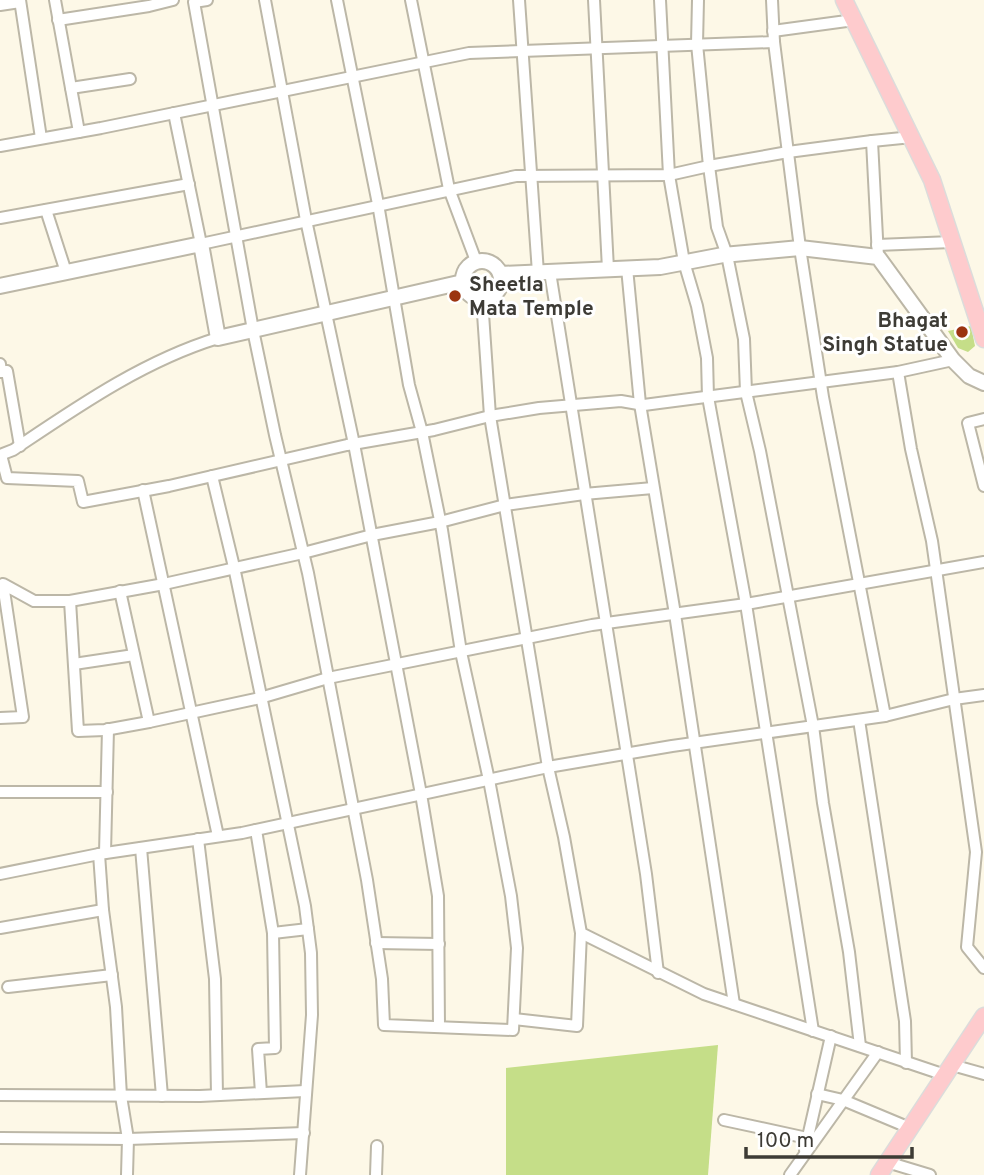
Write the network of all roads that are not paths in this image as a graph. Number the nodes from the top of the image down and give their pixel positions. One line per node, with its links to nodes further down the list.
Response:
1 (55, 0): 17 (street)
2 (173, 0): 17 (street)
3 (181, 0): 15 (street)
4 (207, 0): 15 (street)
5 (265, 0): 28 (street)
6 (337, 0): 25 (street)
7 (411, 0): 24 (street)
8 (519, 0): 23 (street)
9 (594, 0): 22 (street)
10 (660, 0): 21 (street)
11 (698, 0): 20 (street)
12 (772, 0): 19 (street)
13 (844, 0): 18 (main road)
14 (20, 1): 16 (street); 33 (street)
15 (194, 2): 29 (street)
16 (0, 5)
17 (58, 20): 27 (street)
18 (854, 20): 19 (street); 32 (main road)
19 (773, 36): 20 (street); 36 (street)
20 (697, 44): 21 (street); 37 (street)
21 (661, 45): 22 (street); 40 (street)
22 (597, 48): 23 (street); 39 (street)
23 (523, 51): 24 (street); 38 (street)
24 (423, 62): 25 (street); 42 (street)
25 (352, 76): 28 (street); 43 (street)
26 (130, 79): 27 (street)
27 (71, 88): 31 (street)
28 (282, 91): 29 (street); 46 (street)
29 (212, 105): 30 (street); 47 (street)
30 (174, 113): 31 (street); 41 (street)
31 (79, 132): 33 (street)
32 (912, 137): 34 (street); 48 (main road)
33 (41, 138): 35 (street)
34 (872, 141): 36 (street); 51 (street)
35 (0, 146)
36 (788, 152): 37 (street); 50 (street)
37 (709, 166): 40 (street); 52 (street)
38 (532, 176): 39 (street); 42 (street); 58 (street)
39 (603, 176): 40 (street); 56 (street)
40 (669, 176): 54 (street)
41 (189, 184): 44 (street); 49 (street)
42 (449, 189): 43 (street); 53 (street)
43 (378, 204): 46 (street); 62 (street)
44 (46, 210): 45 (street); 57 (street)
45 (0, 218)
46 (306, 220): 47 (street); 64 (street)
47 (237, 235): 49 (street); 65 (street)
48 (952, 242): 51 (street); 66 (main road)
49 (201, 244): 57 (street); 67 (street)
50 (800, 248): 51 (street); 52 (street); 71 (street)
51 (878, 251): 68 (street)
52 (727, 255): 54 (street); 73 (street)
53 (476, 261): 59 (street); 60 (street)
54 (684, 262): 55 (street); 74 (street)
55 (627, 268): 56 (street); 75 (street)
56 (608, 269): 58 (street)
57 (66, 272): 61 (street)
58 (544, 273): 59 (street); 76 (street)
59 (501, 274): 63 (street)
60 (463, 282): 62 (street); 63 (street)
61 (0, 286)
62 (395, 296): 64 (street); 79 (street)
63 (482, 299): 77 (street)
64 (327, 312): 65 (street); 80 (street)
65 (253, 330): 67 (street); 83 (street)
66 (983, 330)
67 (218, 338): 81 (street)
68 (953, 360): 70 (street); 72 (street)
69 (0, 364): 81 (street)
70 (898, 372): 71 (street); 95 (street)
71 (821, 381): 73 (street); 98 (street)
72 (984, 383)
73 (746, 392): 74 (street); 100 (street)
74 (708, 397): 75 (street); 102 (street)
75 (640, 404): 76 (street); 86 (street)
76 (571, 405): 77 (street); 88 (street)
77 (490, 416): 79 (street); 89 (street)
78 (984, 419): 85 (street)
79 (422, 432): 80 (street); 90 (street)
80 (354, 444): 83 (street); 91 (street)
81 (20, 446): 82 (street)
82 (1, 455): 87 (street)
83 (281, 461): 84 (street); 92 (street)
84 (212, 476): 87 (street); 94 (street)
85 (984, 485)
86 (653, 488): 88 (street); 103 (street)
87 (143, 490): 96 (street)
88 (584, 494): 89 (street); 104 (street)
89 (505, 505): 90 (street); 105 (street)
90 (440, 523): 91 (street); 106 (street)
91 (372, 535): 92 (street); 109 (street)
92 (303, 553): 94 (street); 110 (street)
93 (984, 562): 95 (street)
94 (234, 567): 96 (street); 112 (street)
95 (936, 572): 98 (street); 113 (street)
96 (164, 583): 99 (street); 114 (street)
97 (1, 584): 101 (street); 116 (street)
98 (858, 585): 100 (street); 115 (street)
99 (120, 591): 101 (street); 107 (street)
100 (789, 597): 102 (street); 119 (street)
101 (70, 601): 108 (street)
102 (747, 604): 103 (street); 121 (street)
103 (675, 614): 104 (street); 122 (street)
104 (606, 623): 105 (street); 123 (street)
105 (527, 637): 106 (street); 124 (street)
106 (461, 652): 109 (street); 125 (street)
107 (135, 655): 108 (street); 118 (street)
108 (74, 664): 120 (street)
109 (396, 665): 110 (street); 128 (street)
110 (328, 678): 112 (street); 129 (street)
111 (984, 695): 113 (street)
112 (260, 698): 114 (street); 130 (street)
113 (954, 699): 115 (street); 135 (street)
114 (191, 713): 118 (street); 132 (street)
115 (884, 716): 117 (street)
116 (0, 718)
117 (859, 720): 119 (street); 157 (street)
118 (149, 722): 120 (street)
119 (813, 726): 121 (street); 155 (street)
120 (108, 729): 127 (street)
121 (766, 732): 122 (street); 153 (street)
122 (695, 742): 123 (street); 149 (street)
123 (625, 754): 124 (street); 146 (street)
124 (548, 767): 125 (street); 142 (street)
125 (489, 780): 128 (street); 151 (street)
126 (0, 792): 127 (street)
127 (107, 792): 136 (street)
128 (421, 794): 129 (street); 144 (street)
129 (353, 809): 130 (street); 143 (street)
130 (288, 823): 131 (street); 140 (street)
131 (256, 830): 132 (street); 141 (street)
132 (218, 836): 133 (street)
133 (198, 839): 134 (street); 164 (street)
134 (141, 848): 136 (street); 166 (street)
135 (980, 851): 145 (street)
136 (102, 854): 137 (street); 138 (street)
137 (0, 874)
138 (103, 911): 139 (street); 147 (street)
139 (0, 928)
140 (308, 929): 141 (street); 160 (street)
141 (273, 933): 161 (street)
142 (581, 933): 146 (street); 151 (street)
143 (376, 943): 144 (street); 152 (street)
144 (439, 944): 152 (street)
145 (984, 968)
146 (657, 973): 149 (street)
147 (112, 975): 148 (street); 165 (street)
148 (8, 987)
149 (734, 1004): 153 (street)
150 (984, 1016): 158 (main road)
151 (514, 1019): 152 (street)
152 (439, 1027)
153 (813, 1031): 154 (street)
154 (831, 1036): 155 (street); 162 (street)
155 (860, 1046): 156 (street)
156 (878, 1052): 157 (street); 167 (street)
157 (906, 1063): 158 (street)
158 (948, 1070): 159 (street); 169 (main road)
159 (984, 1074)
160 (305, 1091): 161 (street); 170 (street)
161 (261, 1093): 164 (street)
162 (817, 1094): 167 (street); 172 (street)
163 (0, 1095): 165 (street)
164 (217, 1095): 166 (street)
165 (121, 1096): 166 (street); 173 (street)
166 (162, 1096)
167 (843, 1100): 169 (street); 175 (street)
168 (724, 1120): 172 (street)
169 (910, 1128): 176 (main road)
170 (304, 1133): 173 (street); 178 (street)
171 (0, 1138): 173 (street)
172 (807, 1138): 175 (street)
173 (128, 1139): 177 (street)
174 (377, 1146): 179 (street)
175 (803, 1156): 180 (street)
176 (883, 1169): 181 (street)
177 (127, 1175)
178 (300, 1175)
179 (376, 1175)
180 (790, 1175)
181 (930, 1175)

